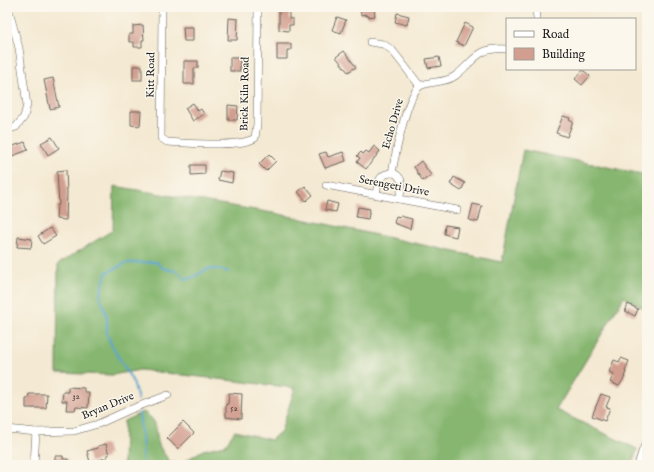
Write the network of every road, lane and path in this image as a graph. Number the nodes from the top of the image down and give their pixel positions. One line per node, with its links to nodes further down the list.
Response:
1 (8, 7): 9 (street)
2 (162, 7): 10 (street, Kitt Road)
3 (258, 7): 10 (street, Brick Kiln Road)
4 (536, 7): 5 (street)
5 (537, 18)
6 (370, 42): 8 (street)
7 (506, 49): 8 (street)
8 (420, 86): 11 (street, Echo Drive)
9 (7, 130)
10 (165, 141)
11 (392, 173): 13 (street); 14 (street)
12 (326, 185): 13 (street, Serengeti Drive)
13 (376, 194): 14 (street, Serengeti Drive)
14 (399, 199): 15 (street, Serengeti Drive)
15 (457, 210)
16 (168, 395): 18 (street, Bryan Drive)
17 (7, 429): 18 (street, Bryan Drive)
18 (36, 432): 20 (street)
19 (647, 440): 21 (street)
20 (34, 465)
21 (638, 465)

